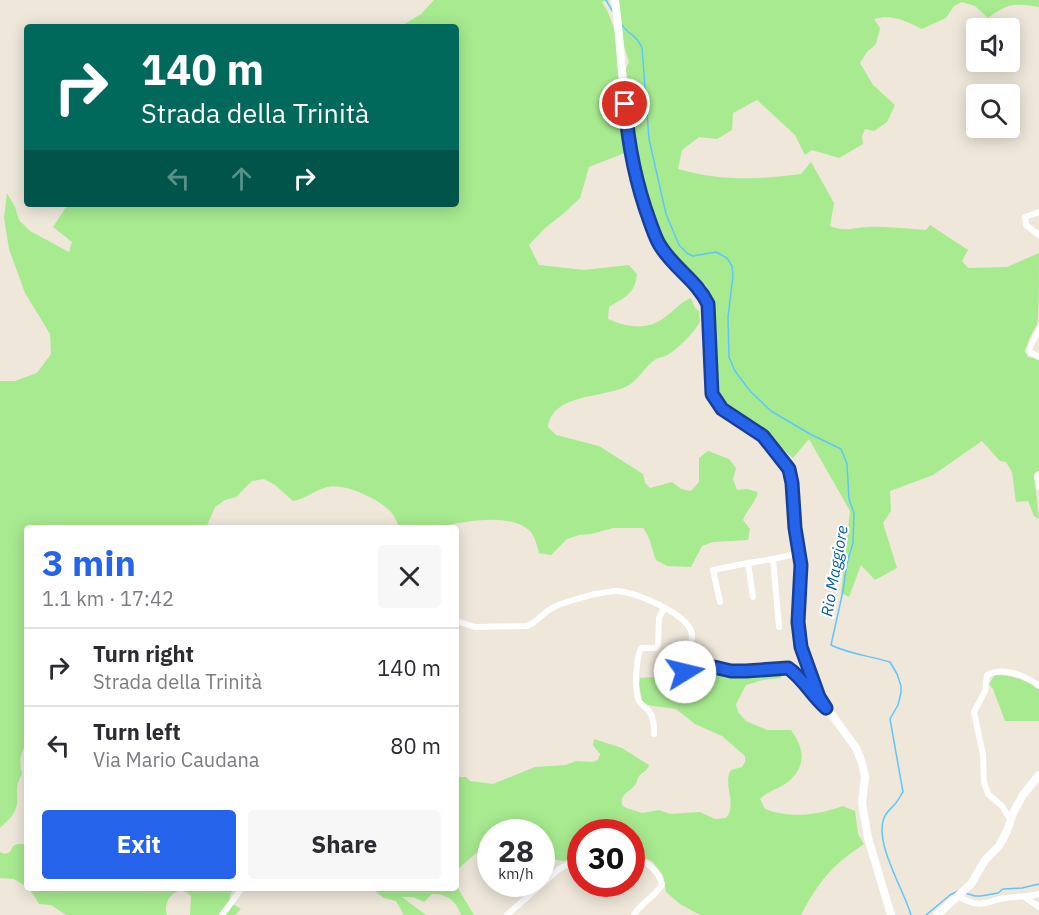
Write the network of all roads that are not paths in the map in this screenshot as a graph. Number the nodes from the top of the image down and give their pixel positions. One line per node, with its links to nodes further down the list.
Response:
1 (615, 0): 8 (main road)
2 (1039, 212): 3 (street)
3 (1039, 235)
4 (1039, 329): 5 (street)
5 (1039, 357)
6 (1039, 474): 7 (street)
7 (1039, 487)
8 (800, 553): 9 (street); 17 (main road)
9 (774, 559): 10 (street); 15 (street)
10 (748, 564): 11 (street); 12 (street)
11 (753, 597)
12 (720, 602)
13 (664, 608): 14 (street); 17 (street); 18 (street)
14 (459, 622)
15 (779, 627)
16 (1039, 686): 20 (street)
17 (826, 708): 32 (main road)
18 (654, 734)
19 (1039, 775): 20 (main road)
20 (1010, 819): 24 (main road)
21 (645, 862): 31 (street)
22 (567, 865): 30 (street)
23 (240, 891): 29 (street)
24 (962, 894): 26 (street); 28 (main road)
25 (1039, 894): 26 (street)
26 (1026, 898): 27 (street)
27 (1039, 907)
28 (943, 913)
29 (222, 915)
30 (507, 915)
31 (634, 915)
32 (891, 915)

